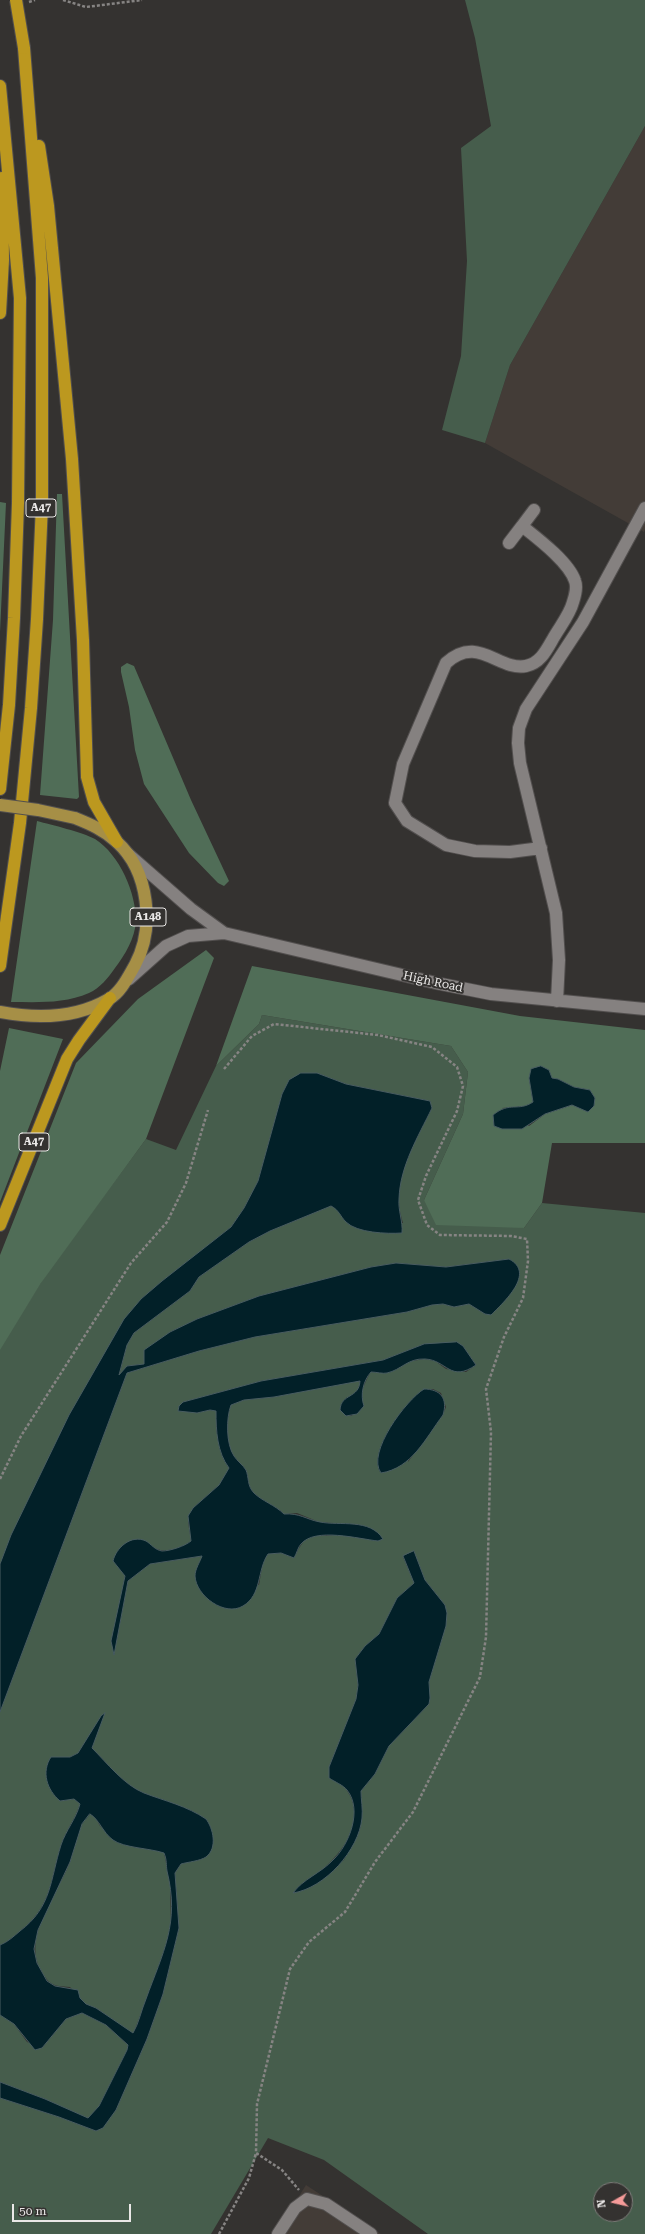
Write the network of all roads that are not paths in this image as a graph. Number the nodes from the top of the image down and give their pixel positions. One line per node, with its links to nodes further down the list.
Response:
1 (16, 0): 2 (highway, A47, bridge)
2 (24, 48): 11 (highway, A47); 15 (highway, A47)
3 (0, 88): 4 (highway, A47); 9 (highway, A47)
4 (0, 313)
5 (645, 508): 12 (street)
6 (534, 510): 7 (street)
7 (522, 526): 8 (street); 12 (street)
8 (509, 543)
9 (0, 789)
10 (0, 805): 11 (main road, A148, bridge)
11 (117, 842): 13 (main road, A148)
12 (540, 848): 18 (street)
13 (126, 852): 14 (street, High Road); 16 (main road, A148)
14 (224, 933): 16 (street, High Road); 18 (street, High Road)
15 (0, 966)
16 (125, 982): 17 (main road, A148)
17 (110, 998): 20 (main road, A148); 21 (highway, A47)
18 (557, 1002): 19 (street, High Road)
19 (645, 1009)
20 (0, 1012)
21 (0, 1225)
22 (278, 2234): 23 (street)
23 (371, 2234)

